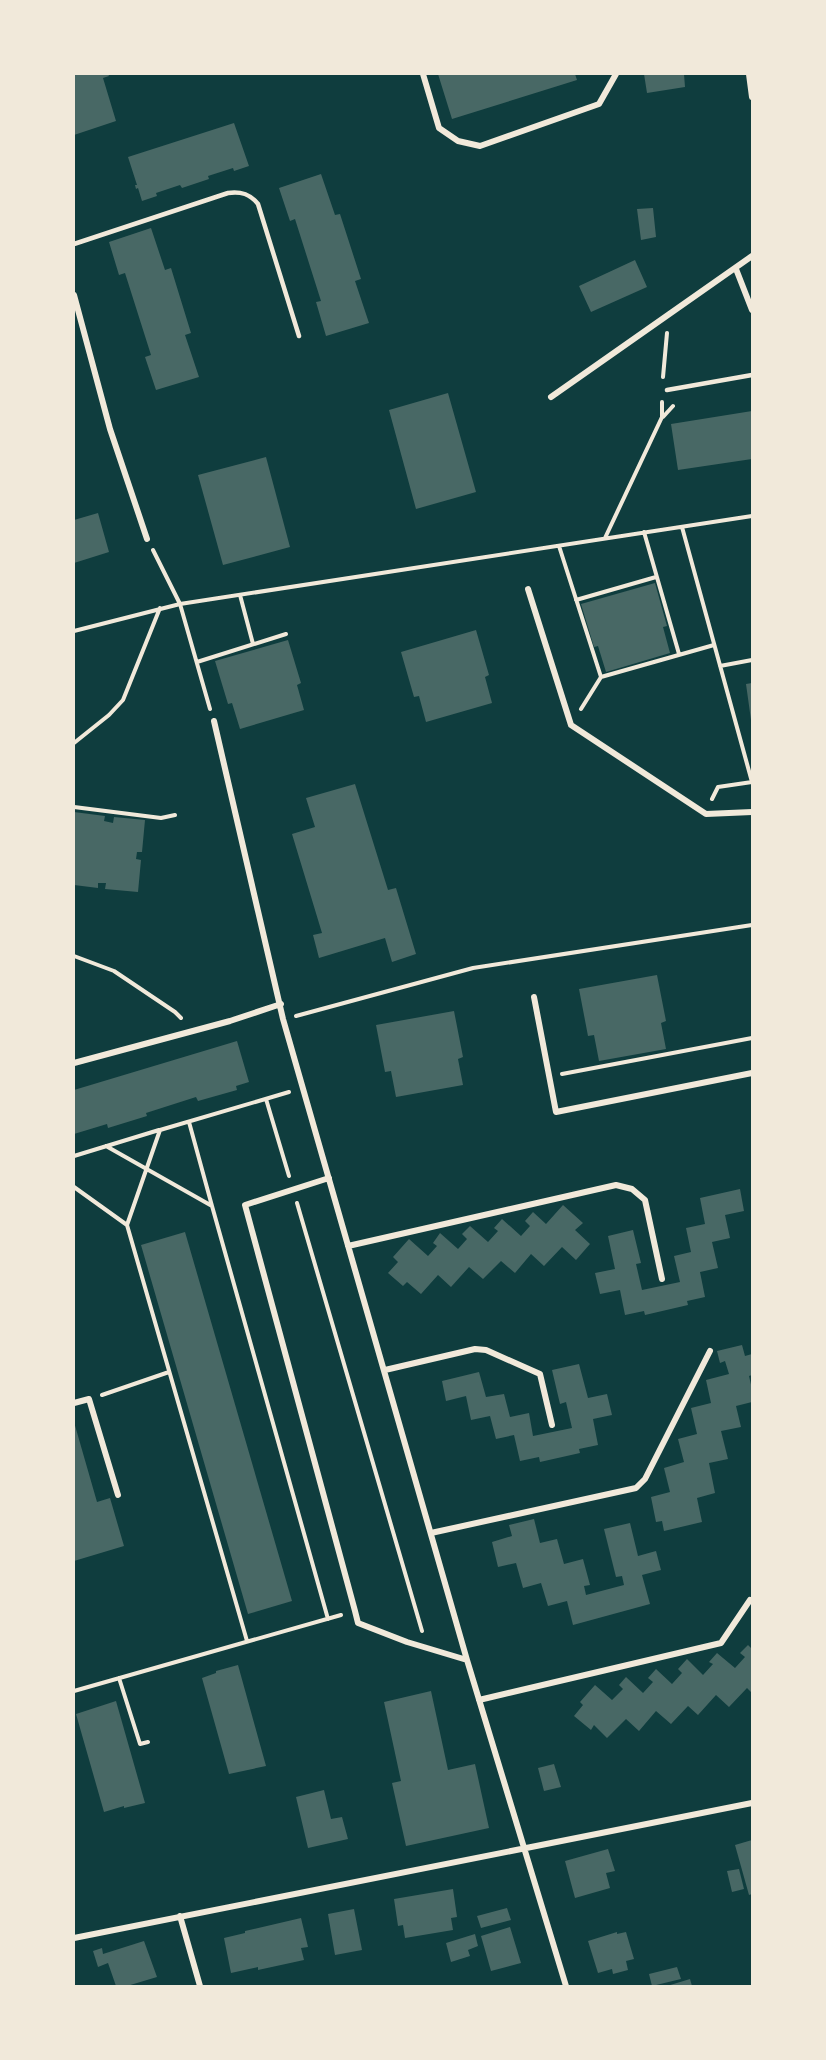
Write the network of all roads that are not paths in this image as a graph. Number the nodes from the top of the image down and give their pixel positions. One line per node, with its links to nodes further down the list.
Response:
1 (423, 74): 2 (street)
2 (616, 74)
3 (749, 74): 4 (street)
4 (753, 97)
5 (74, 244): 10 (lane)
6 (753, 256): 7 (street)
7 (736, 269): 9 (street); 13 (street)
8 (74, 295): 14 (street)
9 (753, 310)
10 (299, 336)
11 (753, 375): 12 (lane)
12 (667, 390)
13 (551, 398)
14 (147, 539)
15 (528, 589): 17 (street)
16 (214, 721): 19 (street)
17 (753, 812)
18 (534, 997): 21 (street)
19 (281, 1004): 20 (street); 22 (street)
20 (74, 1063)
21 (753, 1073)
22 (329, 1178): 23 (street); 32 (street)
23 (348, 1245): 24 (street); 26 (street)
24 (662, 1279)
25 (710, 1351): 30 (street)
26 (385, 1370): 28 (street); 30 (street)
27 (74, 1403): 29 (street)
28 (552, 1425)
29 (118, 1495)
30 (431, 1533): 32 (street)
31 (750, 1600): 33 (street)
32 (467, 1660): 33 (street)
33 (479, 1700): 35 (street)
34 (753, 1803): 35 (street)
35 (526, 1850): 36 (street); 39 (street)
36 (180, 1916): 37 (street); 38 (street)
37 (74, 1938)
38 (200, 1986)
39 (566, 1986)

